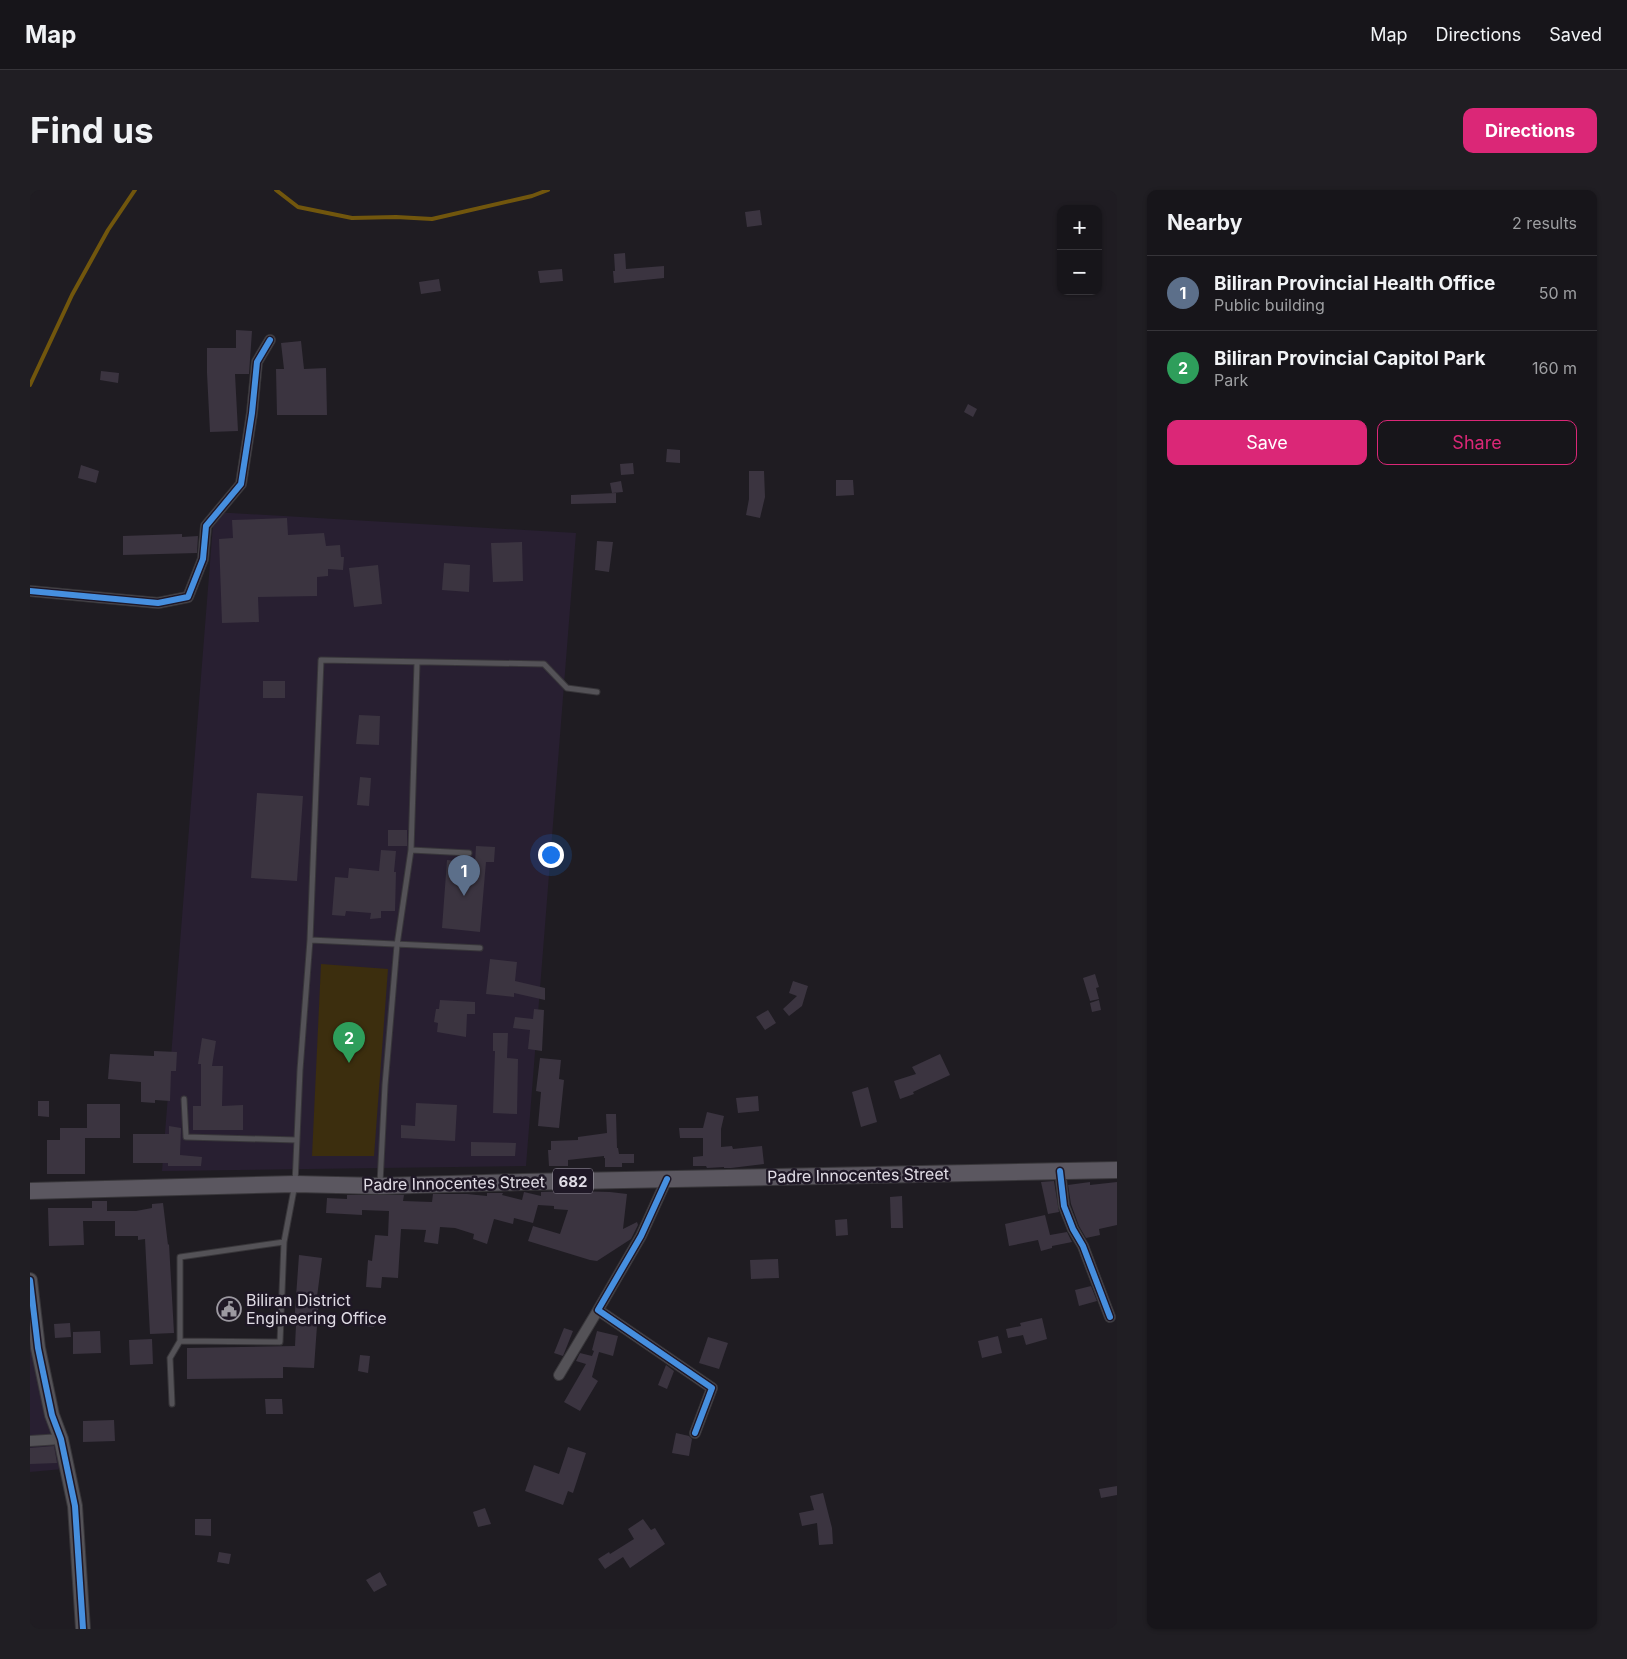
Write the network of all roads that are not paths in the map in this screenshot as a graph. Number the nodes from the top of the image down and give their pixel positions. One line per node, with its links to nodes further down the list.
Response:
1 (270, 340): 2 (street)
2 (30, 591)
3 (417, 663): 4 (lane); 5 (lane); 7 (lane)
4 (597, 692)
5 (411, 850): 6 (lane); 8 (lane)
6 (469, 853)
7 (310, 940): 8 (lane); 11 (lane)
8 (397, 945): 9 (lane); 16 (lane)
9 (480, 948)
10 (184, 1099): 11 (lane)
11 (297, 1140): 15 (lane)
12 (1117, 1170): 13 (main road, Padre Innocentes Street / 682)
13 (1060, 1171): 14 (main road, Padre Innocentes Street / 682); 21 (street)
14 (667, 1179): 16 (main road, Padre Innocentes Street / 682); 20 (street)
15 (295, 1184): 16 (main road, Padre Innocentes Street / 682); 17 (main road, Padre Innocentes Street / 682); 18 (lane)
16 (380, 1186)
17 (30, 1191)
18 (284, 1242): 22 (lane); 22 (lane)
19 (30, 1280): 26 (street)
20 (598, 1310): 23 (street); 25 (street)
21 (1110, 1317)
22 (180, 1341): 24 (lane)
23 (559, 1374)
24 (172, 1404)
25 (694, 1433)
26 (61, 1439): 27 (street); 28 (street)
27 (30, 1441)
28 (83, 1629)

